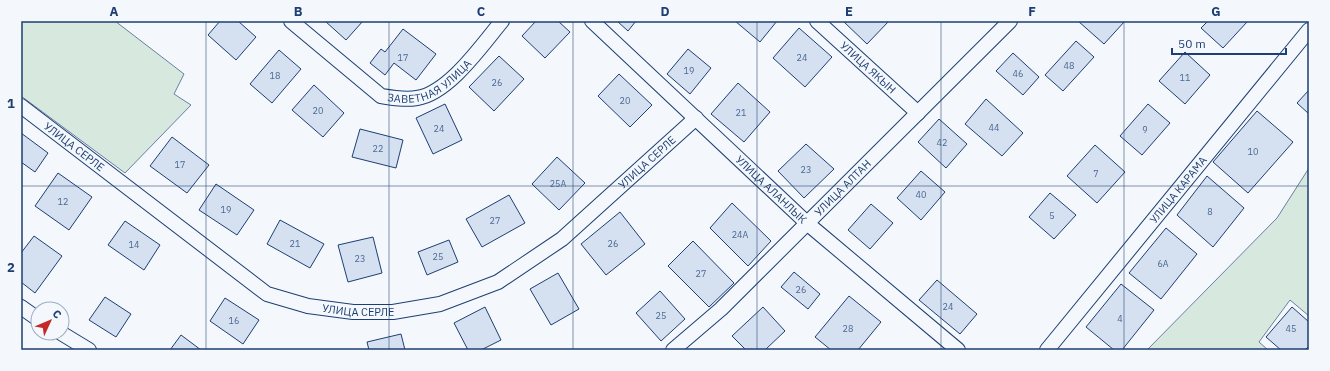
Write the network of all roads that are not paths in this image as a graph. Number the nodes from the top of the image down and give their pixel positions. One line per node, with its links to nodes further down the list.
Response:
1 (291, 21): 2 (street, ЗАВЕТНАЯ УЛИЦА)
2 (502, 21)
3 (592, 21): 9 (street, УЛИЦА АЛАНЛЫК)
4 (818, 21): 8 (street, УЛИЦА ЯКЫН)
5 (1010, 21): 8 (street, УЛИЦА АЛТАН)
6 (1309, 30): 17 (street, УЛИЦА КАРАМА)
7 (21, 106): 9 (street, УЛИЦА СЕРЛЕ)
8 (918, 113): 10 (street, УЛИЦА АЛТАН)
9 (696, 118): 10 (street, УЛИЦА АЛАНЛЫК)
10 (808, 224): 15 (street, УЛИЦА АЛТАН); 16 (street, УЛИЦА АЛАНЛЫК)
11 (21, 307): 12 (street)
12 (30, 313)
13 (70, 338): 14 (street)
14 (89, 350)
15 (672, 350)
16 (958, 350)
17 (1047, 350)

